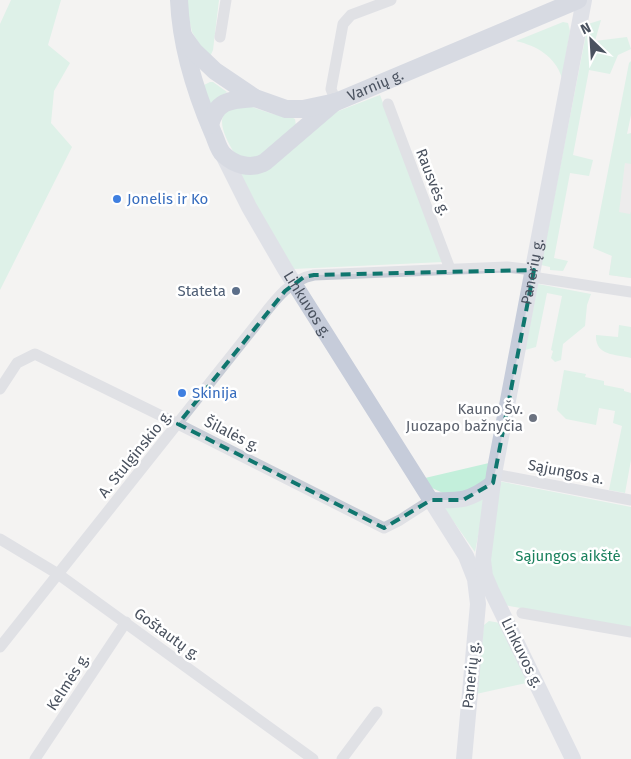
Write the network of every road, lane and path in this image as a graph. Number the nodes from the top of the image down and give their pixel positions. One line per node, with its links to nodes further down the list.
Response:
1 (179, 0): 7 (main road, Linkuvos g.)
2 (226, 0): 6 (street)
3 (391, 0): 9 (street)
4 (578, 0): 9 (main road, Varnių g.)
5 (584, 0): 16 (street, Panerių g.)
6 (220, 36)
7 (184, 37): 8 (main road, Varnių g.); 12 (main road, Linkuvos g.)
8 (255, 98): 11 (main road, Varnių g.); 12 (main road)
9 (336, 102): 11 (main road, Varnių g.); 13 (main road)
10 (388, 104): 15 (street, Rausvės g.)
11 (286, 109): 13 (main road)
12 (210, 125): 14 (main road, Linkuvos g.)
13 (296, 137): 14 (main road)
14 (222, 153): 17 (street, Linkuvos g.)
15 (450, 269): 16 (street, A. Stulginskio g.); 17 (street, A. Stulginskio g.)
16 (533, 273): 18 (street, A. Stulginskio g.); 21 (street, Panerių g.)
17 (294, 283): 20 (street, A. Stulginskio g.); 22 (street, Linkuvos g.)
18 (631, 292)
19 (0, 389): 20 (street, Šilalės g.)
20 (178, 424): 22 (street, Šilalės g.); 26 (street, A. Stulginskio g.)
21 (494, 479): 22 (street); 23 (street, Sąjungos a.); 25 (street, Panerių g.)
22 (431, 500): 27 (street, Linkuvos g.)
23 (631, 500)
24 (0, 538): 26 (street, Goštautų g.)
25 (484, 544): 29 (street, Linkuvos g.)
26 (58, 574): 30 (street, Goštautų g.); 33 (street, A. Stulginskio g.)
27 (477, 591): 31 (street, Panerių g.)
28 (522, 613): 32 (street)
29 (506, 620): 31 (street); 39 (street, Linkuvos g.)
30 (126, 622): 35 (street, Kelmės g.); 36 (street, Goštautų g.)
31 (477, 624): 38 (street, Panerių g.)
32 (631, 632)
33 (0, 647)
34 (377, 712): 37 (street)
35 (35, 759)
36 (313, 759)
37 (342, 759)
38 (464, 759)
39 (573, 759)

